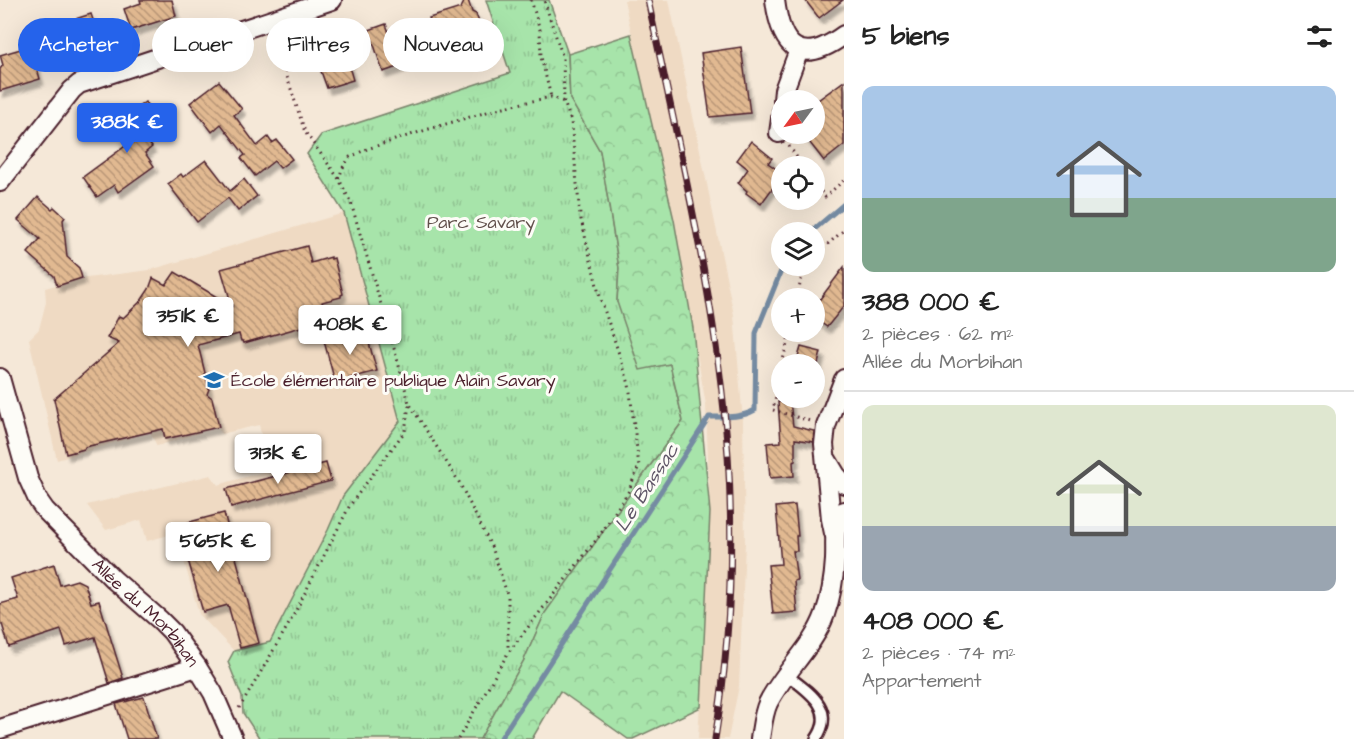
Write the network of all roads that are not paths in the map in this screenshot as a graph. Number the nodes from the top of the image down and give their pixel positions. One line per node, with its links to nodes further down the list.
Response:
1 (332, 0): 6 (street)
2 (775, 0): 4 (street)
3 (844, 35): 4 (street)
4 (799, 50): 5 (street)
5 (784, 90)
6 (0, 182)
7 (0, 378): 13 (street, Allée du Morbihan)
8 (844, 379): 9 (street)
9 (824, 453): 10 (street); 12 (street)
10 (844, 484)
11 (844, 511): 12 (street)
12 (834, 533): 14 (street)
13 (197, 667): 15 (street, Allée du Morbihan); 16 (street)
14 (787, 675): 17 (street); 18 (lane)
15 (0, 729)
16 (233, 739)
17 (760, 739)
18 (816, 739)

